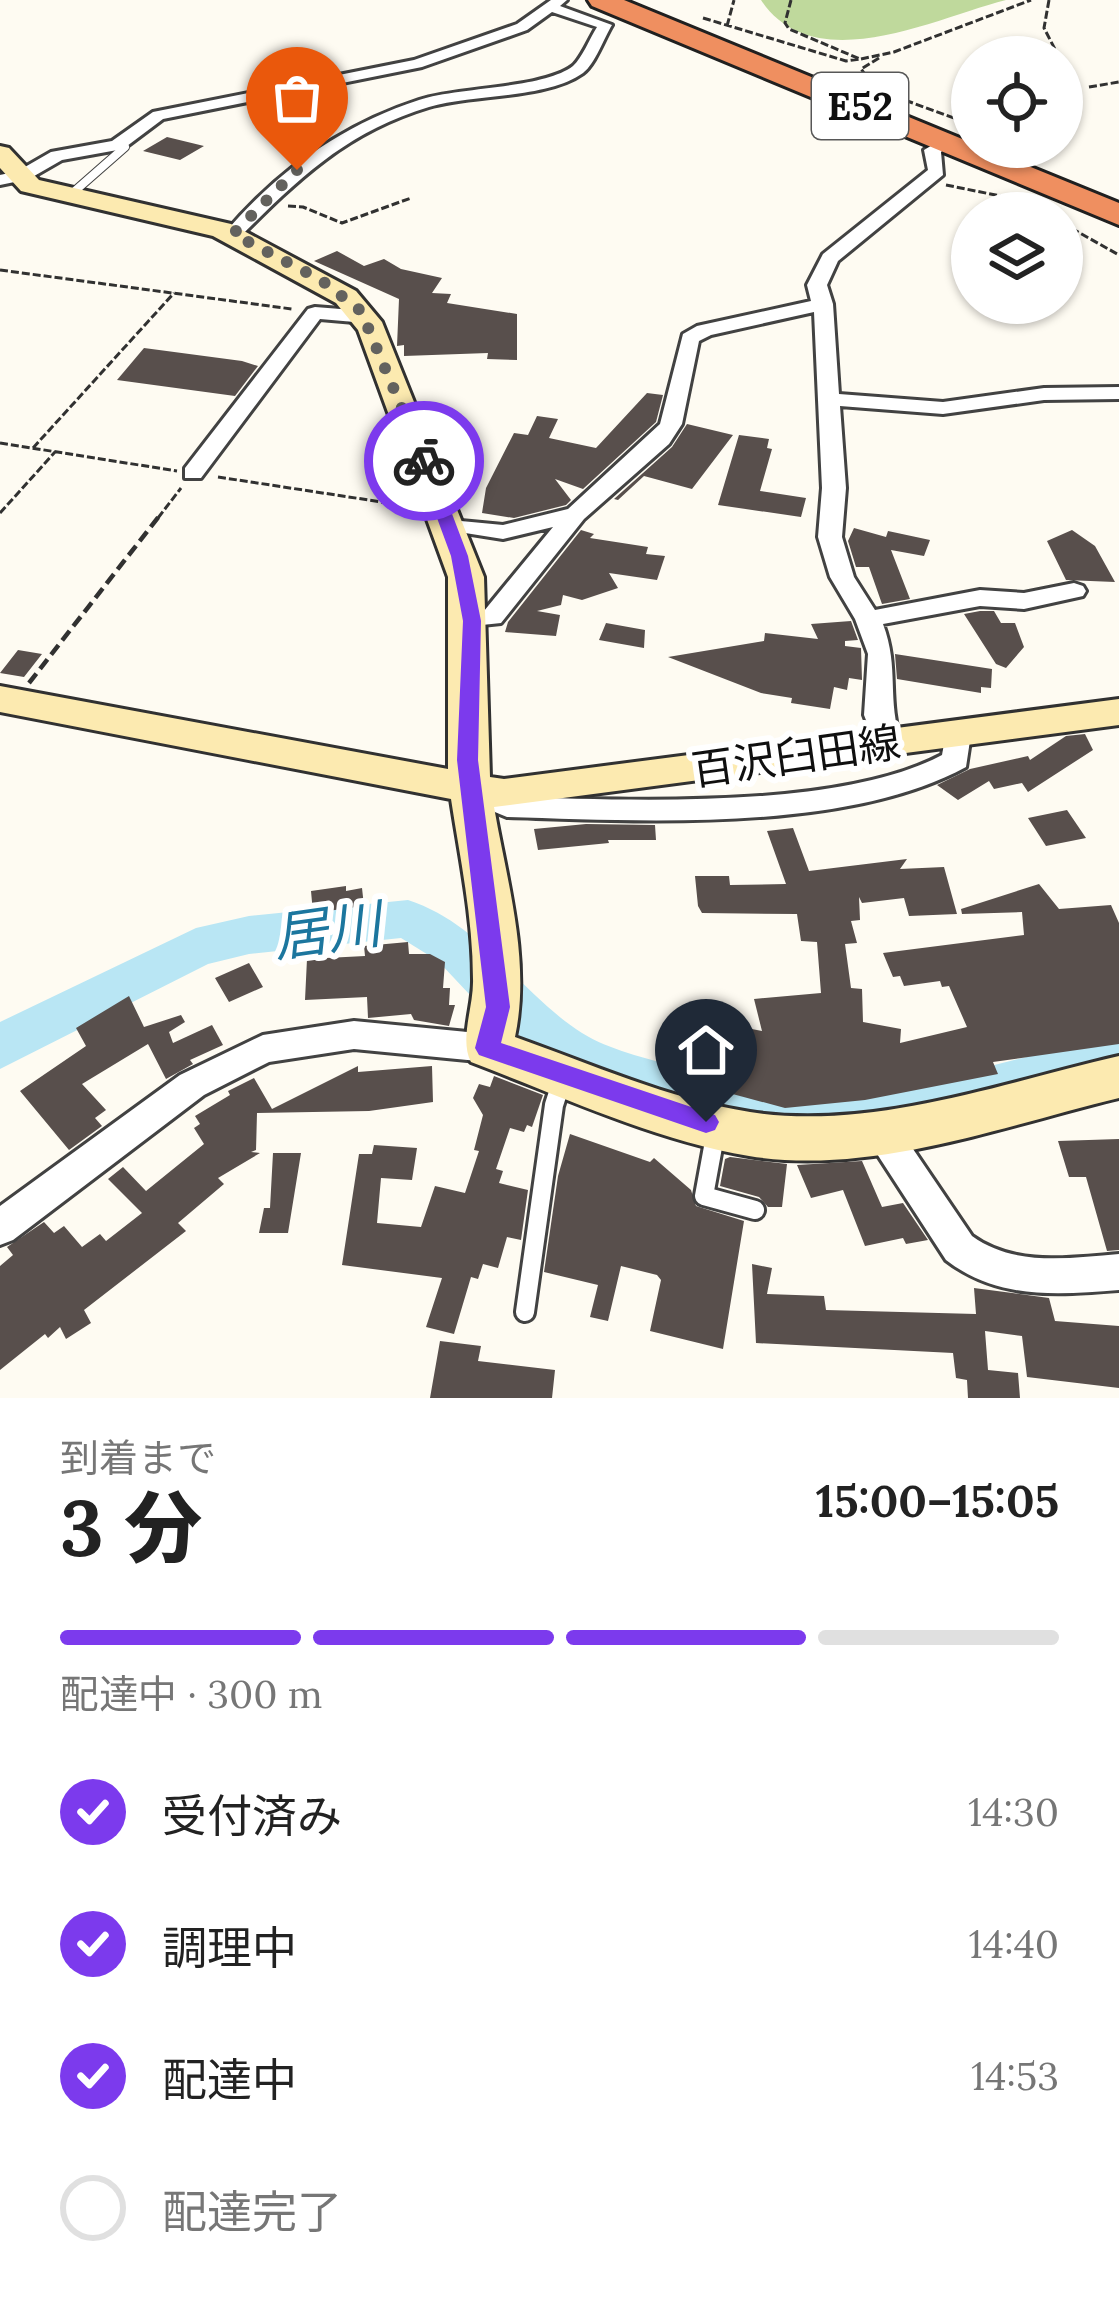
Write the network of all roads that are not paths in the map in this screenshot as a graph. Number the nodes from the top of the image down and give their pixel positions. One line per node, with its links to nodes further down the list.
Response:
1 (601, 0): 10 (highway, E52)
2 (620, 0): 4 (highway, E52)
3 (555, 3): 5 (street); 11 (street)
4 (951, 127)
5 (117, 145): 8 (street); 9 (lane)
6 (939, 146): 12 (street)
7 (1036, 168): 10 (highway, E52)
8 (6, 170): 9 (main road)
9 (68, 196): 11 (main road)
10 (1119, 211)
11 (241, 227): 13 (main road)
12 (823, 304): 15 (street); 17 (street)
13 (365, 317): 16 (street); 18 (main road)
14 (1119, 393): 15 (street)
15 (826, 399): 20 (street)
16 (193, 473)
17 (576, 514): 18 (street); 21 (street)
18 (446, 518): 21 (main road)
19 (1074, 591): 20 (street)
20 (868, 620): 25 (street)
21 (472, 621): 26 (main road)
22 (7, 700): 26 (main road, 百沢臼田線)
23 (1119, 712): 24 (main road, 百沢臼田線)
24 (957, 734): 25 (main road, 百沢臼田線); 26 (street)
25 (888, 744): 26 (main road, 百沢臼田線)
26 (485, 792): 27 (main road)
27 (494, 1011): 28 (main road); 33 (street)
28 (563, 1075): 30 (main road); 35 (lane)
29 (1119, 1077): 31 (main road)
30 (717, 1125): 31 (main road); 32 (lane)
31 (880, 1129): 34 (street)
32 (755, 1210)
33 (0, 1228)
34 (1119, 1272)
35 (525, 1312)

